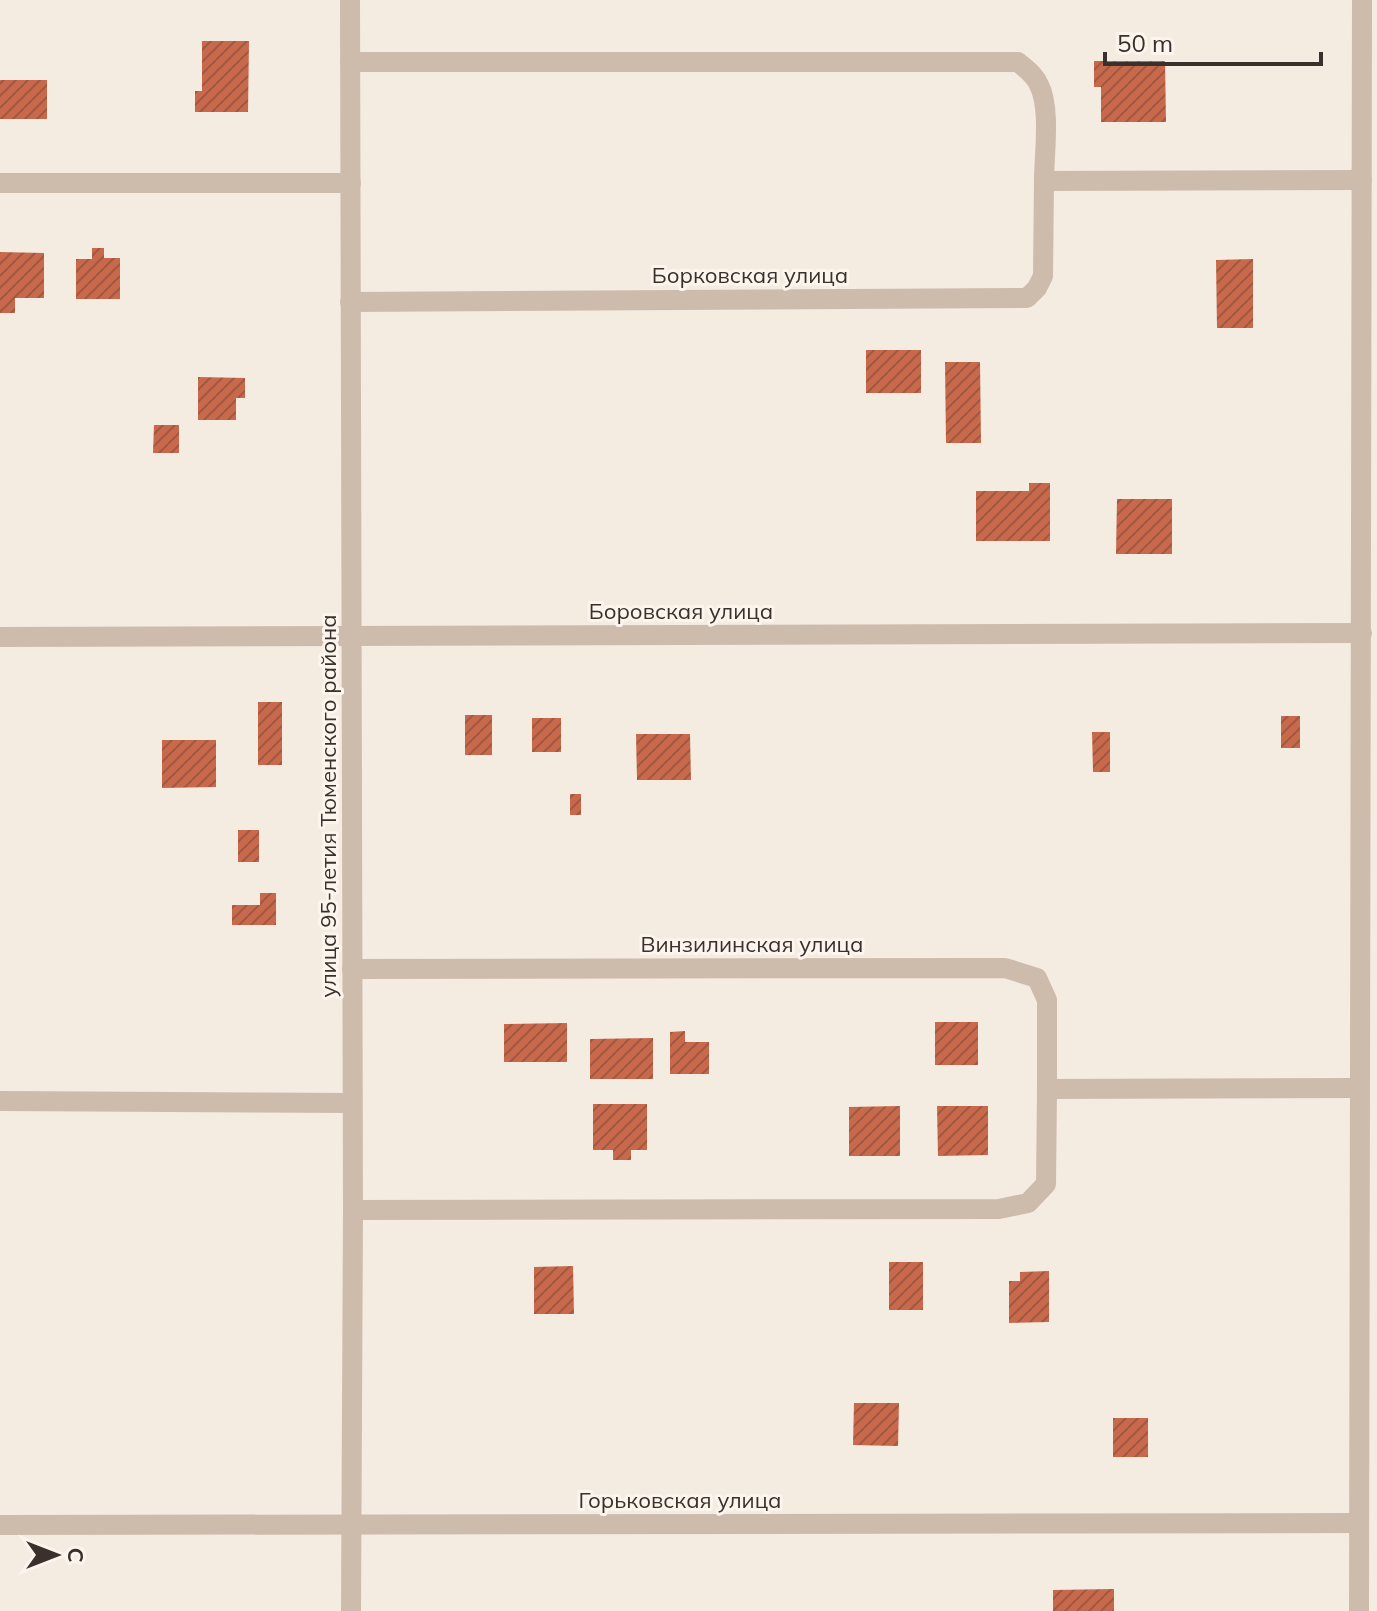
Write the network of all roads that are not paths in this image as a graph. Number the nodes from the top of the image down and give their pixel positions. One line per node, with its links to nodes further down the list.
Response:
1 (350, 0): 3 (street, улица 95-летия Тюменского района)
2 (1362, 0): 4 (street)
3 (350, 62): 5 (street, Борковская улица); 7 (street, улица 95-летия Тюменского района)
4 (1362, 180): 5 (street); 9 (street)
5 (1044, 181): 8 (street, Борковская улица)
6 (0, 183): 7 (street)
7 (351, 183): 8 (street, улица 95-летия Тюменского района)
8 (350, 302): 10 (street, улица 95-летия Тюменского района)
9 (1362, 633): 10 (street, Боровская улица); 13 (street)
10 (351, 636): 11 (street, Боровская улица); 12 (street, улица 95-летия Тюменского района)
11 (0, 637)
12 (352, 969): 14 (street, Винзилинская улица); 16 (street, улица 95-летия Тюменского района)
13 (1359, 1088): 14 (street); 18 (street)
14 (1047, 1089): 17 (street, Винзилинская улица)
15 (0, 1101): 16 (street)
16 (352, 1103): 17 (street, улица 95-летия Тюменского района)
17 (353, 1210): 20 (street, улица 95-летия Тюменского района)
18 (1359, 1523): 20 (street, Горьковская улица); 22 (street)
19 (0, 1525): 20 (street, Горьковская улица)
20 (351, 1525): 21 (street, улица 95-летия Тюменского района)
21 (351, 1611)
22 (1359, 1611)

